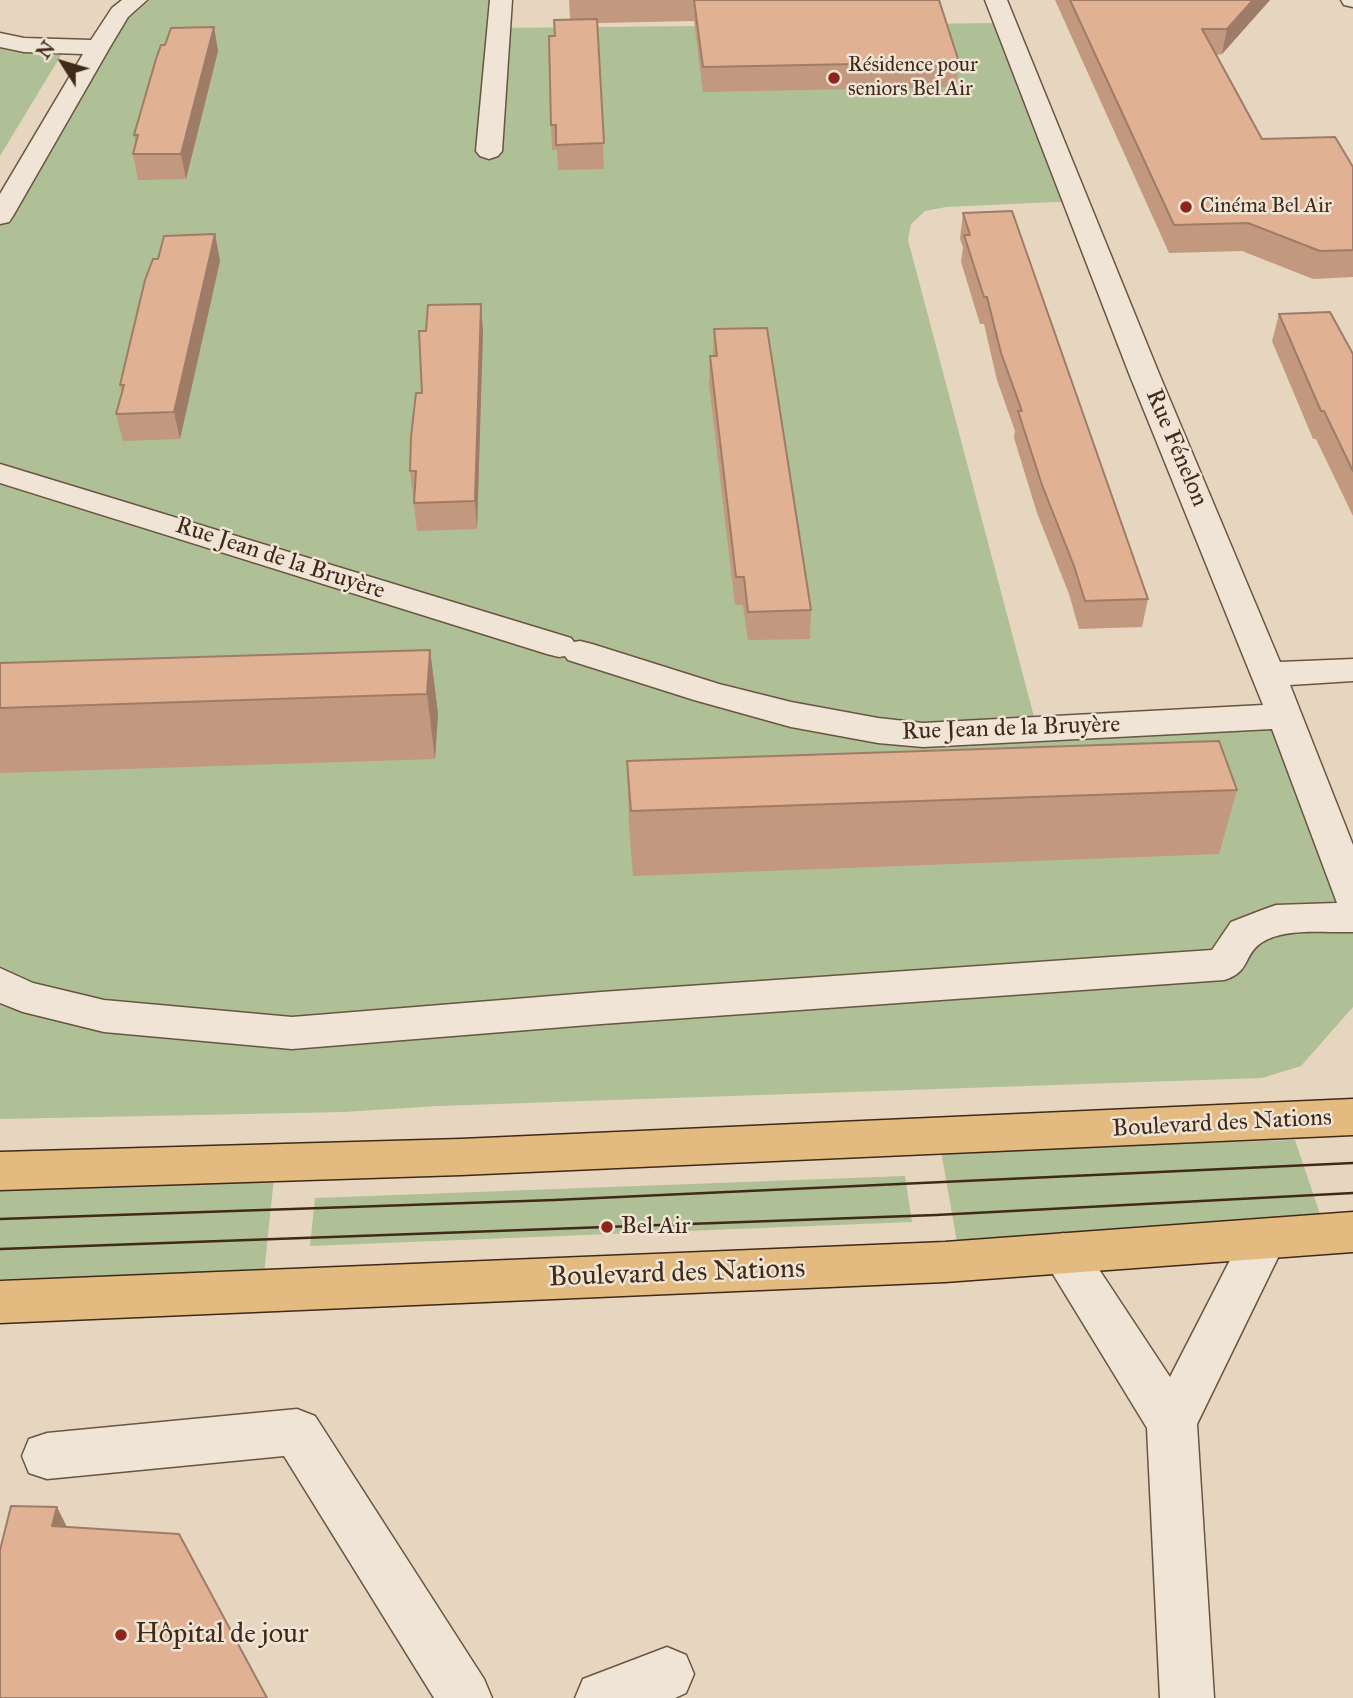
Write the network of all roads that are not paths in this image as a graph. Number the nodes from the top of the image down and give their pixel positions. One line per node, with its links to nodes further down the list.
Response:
1 (136, 0): 5 (street)
2 (501, 0): 6 (street)
3 (996, 0): 10 (street, Rue Fénelon)
4 (0, 40): 5 (street)
5 (98, 47): 7 (street)
6 (489, 152)
7 (0, 216)
8 (0, 473): 11 (street, Rue Jean de la Bruyère)
9 (1353, 670): 10 (street)
10 (1268, 674): 11 (street, Rue Fénelon)
11 (1284, 716): 12 (street, Rue Fénelon)
12 (1353, 897)
13 (1353, 917): 14 (street)
14 (0, 984)
15 (1353, 1117): 16 (main road, Boulevard des Nations)
16 (0, 1171)
17 (1353, 1232): 18 (main road, Boulevard des Nations)
18 (1264, 1239): 19 (main road, Boulevard des Nations); 21 (street)
19 (1063, 1253): 20 (main road, Boulevard des Nations); 21 (street)
20 (0, 1302)
21 (1172, 1423): 26 (street)
22 (47, 1456): 24 (street)
23 (667, 1674): 25 (street)
24 (466, 1698)
25 (602, 1698)
26 (1187, 1698)

